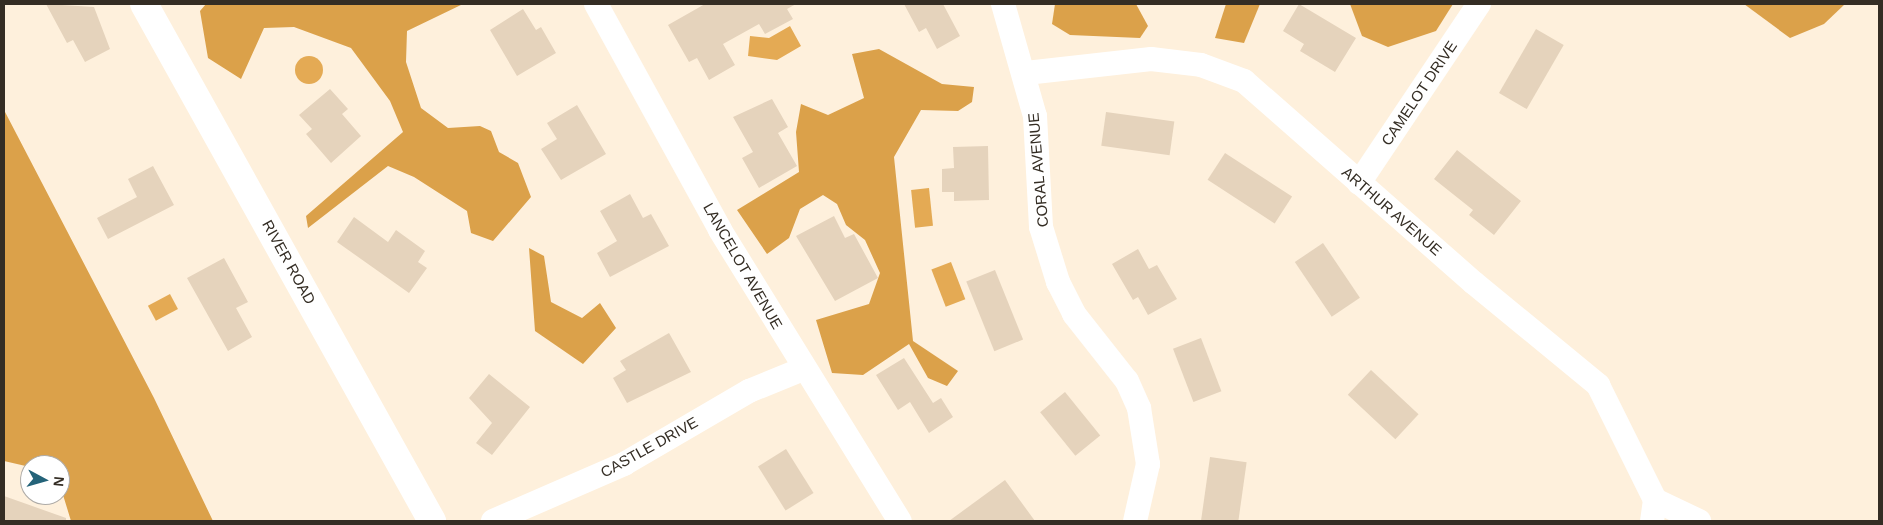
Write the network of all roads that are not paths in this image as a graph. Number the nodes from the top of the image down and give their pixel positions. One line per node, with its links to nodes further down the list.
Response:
1 (144, 4): 9 (street, RIVER ROAD)
2 (596, 4): 7 (street, LANCELOT AVENUE)
3 (1003, 4): 5 (street, CORAL AVENUE)
4 (1479, 4): 6 (street, CAMELOT DRIVE)
5 (1026, 73): 6 (street, ARTHUR AVENUE); 12 (street, CORAL AVENUE)
6 (1359, 183): 8 (street, ARTHUR AVENUE)
7 (802, 368): 10 (street, CASTLE DRIVE); 11 (street, LANCELOT AVENUE)
8 (1654, 511): 13 (street)
9 (432, 521)
10 (493, 521)
11 (900, 521)
12 (1135, 521)
13 (1699, 521)

